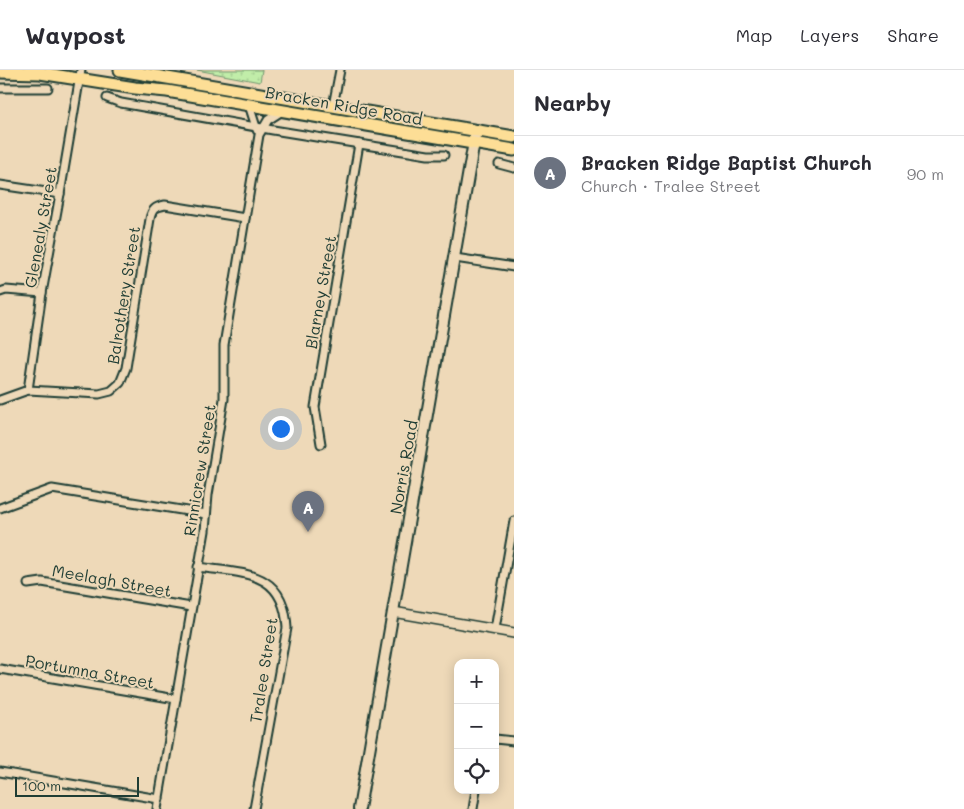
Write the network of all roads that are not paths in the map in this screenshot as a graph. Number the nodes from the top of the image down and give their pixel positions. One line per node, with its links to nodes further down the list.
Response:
1 (120, 70): 11 (main road, Bracken Ridge Road)
2 (340, 70): 11 (street)
3 (12, 71): 4 (main road, Bracken Ridge Road); 5 (main road, Bracken Ridge Road); 6 (street)
4 (0, 72)
5 (80, 74): 10 (main road, Bracken Ridge Road); 23 (street, Glenealy Street)
6 (17, 87): 7 (street); 8 (street)
7 (0, 88)
8 (48, 88)
9 (107, 98): 13 (street)
10 (249, 105): 12 (main road, Bracken Ridge Road); 13 (street)
11 (333, 106): 14 (main road, Bracken Ridge Road)
12 (282, 111): 13 (street, Rinnicrew Street); 17 (main road, Bracken Ridge Road)
13 (259, 127): 16 (street); 24 (street, Rinnicrew Street)
14 (476, 130): 15 (main road, Bracken Ridge Road); 17 (main road, Norris Road)
15 (514, 137)
16 (359, 144): 19 (street); 31 (street, Blarney Street)
17 (474, 144): 18 (main road, Bracken Ridge Road); 25 (main road, Norris Road)
18 (514, 150)
19 (444, 155)
20 (499, 164): 21 (street)
21 (514, 168)
22 (0, 185): 23 (street)
23 (60, 194): 28 (street, Glenealy Street)
24 (245, 218): 29 (street, Balrothery Street); 33 (street, Rinnicrew Street)
25 (455, 258): 26 (street); 39 (main road, Norris Road)
26 (514, 268)
27 (0, 292): 28 (street)
28 (42, 294): 29 (street, Glenealy Street)
29 (28, 390): 30 (street, Balrothery Street)
30 (0, 400)
31 (321, 444)
32 (0, 508): 33 (street)
33 (206, 514): 36 (street, Rinnicrew Street)
34 (514, 521): 35 (street)
35 (512, 539): 40 (street)
36 (198, 567): 38 (street, Rinnicrew Street); 50 (street, Tralee Street)
37 (28, 584): 38 (street, Meelagh Street)
38 (191, 607): 43 (street, Rinnicrew Street)
39 (393, 612): 40 (street); 51 (main road, Norris Road)
40 (495, 630): 41 (street)
41 (514, 633)
42 (0, 669): 43 (street, Portumna Street)
43 (176, 699): 48 (street, Rinnicrew Street)
44 (499, 739): 45 (street)
45 (514, 741)
46 (0, 772): 48 (street)
47 (476, 794): 52 (street)
48 (159, 799): 49 (street, Rinnicrew Street)
49 (157, 809)
50 (254, 809)
51 (359, 809)
52 (474, 809)

